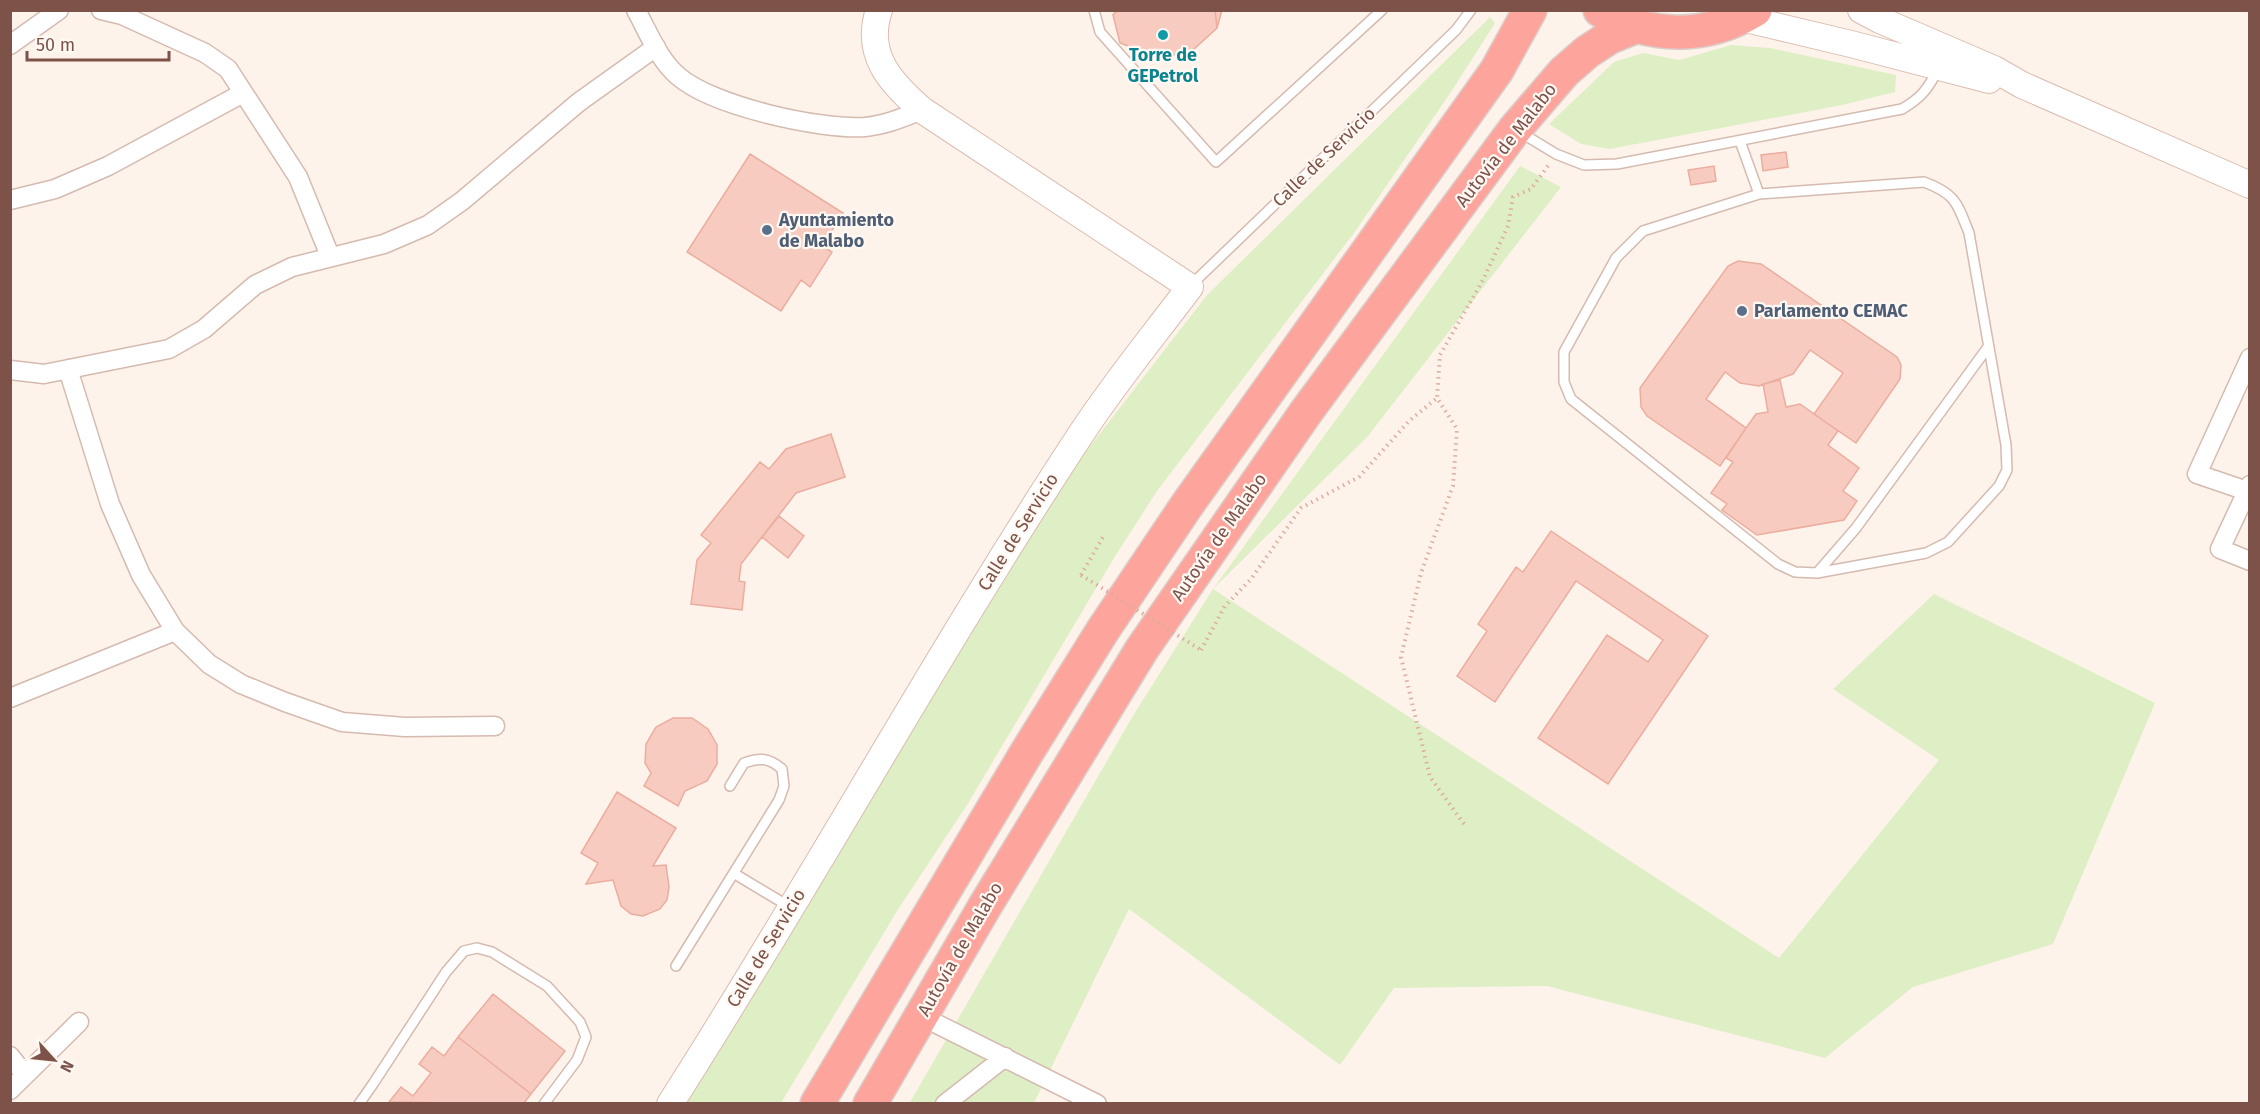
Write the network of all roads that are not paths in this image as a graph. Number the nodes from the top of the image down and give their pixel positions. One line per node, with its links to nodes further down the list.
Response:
1 (59, 10): 13 (street)
2 (101, 10): 16 (street)
3 (636, 10): 14 (street)
4 (879, 10): 17 (street)
5 (1094, 10): 6 (lane)
6 (1382, 10)
7 (1471, 10): 24 (lane, Calle de Servicio)
8 (1530, 10): 48 (highway)
9 (1600, 10): 12 (highway)
10 (1862, 10): 15 (street)
11 (1749, 14): 12 (highway); 15 (street)
12 (1635, 27): 18 (highway, Autovía de Malabo)
13 (10, 45)
14 (656, 47): 17 (street); 23 (street)
15 (1943, 58): 19 (lane); 20 (street)
16 (243, 93): 22 (street); 23 (street)
17 (922, 110): 24 (street)
18 (1515, 129): 19 (lane); 39 (highway, Autovía de Malabo)
19 (1740, 141): 21 (lane)
20 (2250, 186)
21 (1759, 194): 25 (lane); 31 (lane)
22 (10, 200)
23 (330, 256): 27 (street)
24 (1190, 287): 37 (street, Calle de Servicio)
25 (1988, 346): 31 (lane); 31 (lane)
26 (2250, 358): 29 (street)
27 (68, 369): 28 (street); 32 (street)
28 (10, 370)
29 (2248, 488): 30 (street)
30 (2250, 561)
31 (1817, 573)
32 (175, 631): 33 (street); 34 (street)
33 (10, 698)
34 (495, 726)
35 (730, 786): 36 (lane)
36 (735, 874): 37 (lane); 38 (lane)
37 (790, 907): 47 (street, Calle de Servicio)
38 (676, 966)
39 (921, 1016): 42 (street); 49 (highway, Autovía de Malabo)
40 (79, 1022): 43 (street)
41 (10, 1056): 43 (street)
42 (1005, 1057): 50 (street); 51 (street)
43 (25, 1076): 44 (street)
44 (10, 1090)
45 (359, 1104): 46 (lane)
46 (544, 1104)
47 (669, 1104)
48 (817, 1104)
49 (870, 1104)
50 (945, 1104)
51 (1097, 1104)

